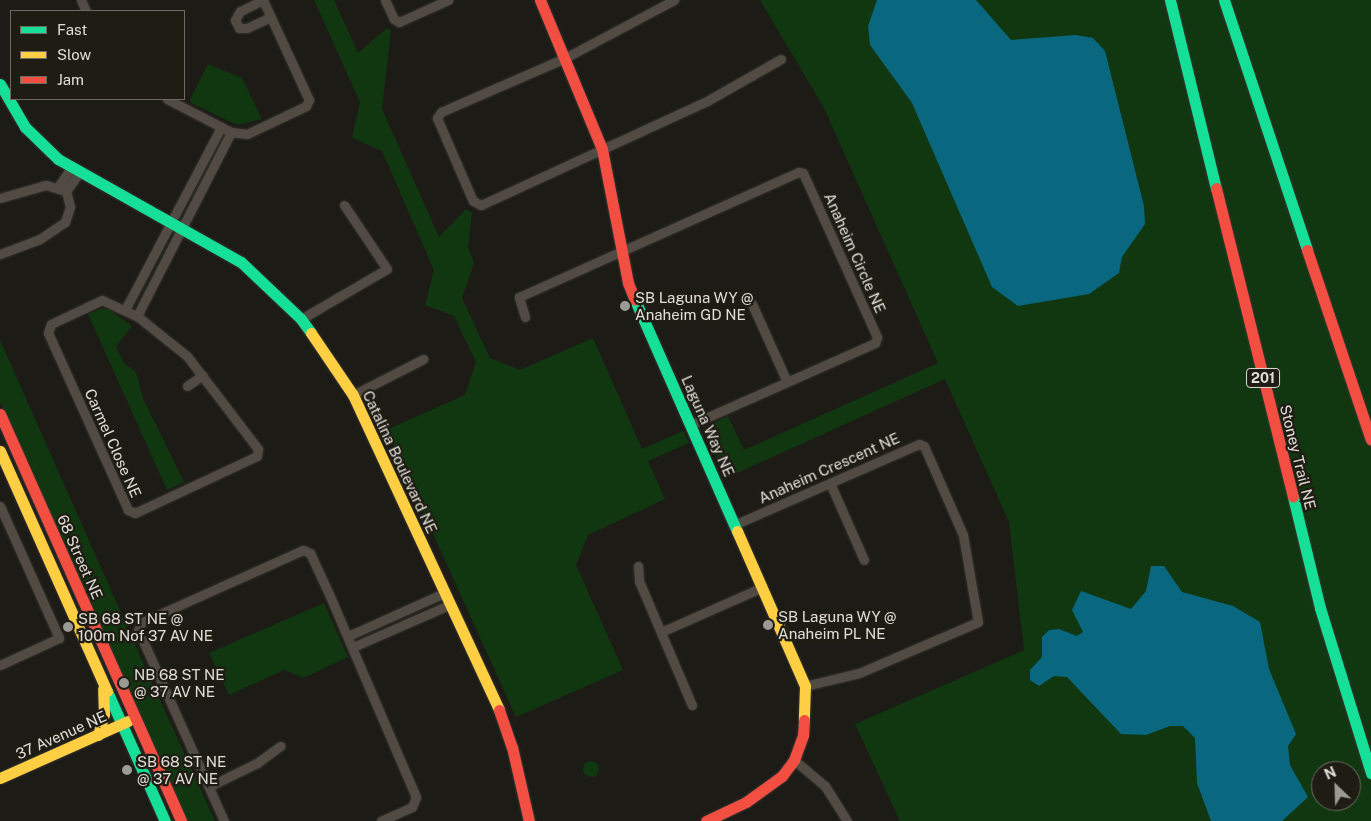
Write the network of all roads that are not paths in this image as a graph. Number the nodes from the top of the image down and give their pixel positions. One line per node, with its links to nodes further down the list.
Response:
1 (263, 0): 8 (street); 8 (street)
2 (385, 0): 3 (street)
3 (448, 0)
4 (540, 0): 9 (main road, Laguna Way NE)
5 (674, 0): 9 (street)
6 (1170, 0): 57 (main road, Stoney Trail NE / 201)
7 (1224, 0): 35 (main road)
8 (271, 17): 14 (street)
9 (564, 58): 15 (main road, Laguna Way NE); 15 (street)
10 (781, 59): 15 (street)
11 (0, 84): 16 (main road, Catalina Boulevard NE)
12 (169, 100): 13 (street)
13 (221, 127): 14 (street); 20 (street)
14 (231, 132): 20 (street)
15 (602, 149): 21 (main road, Laguna Way NE)
16 (75, 170): 17 (street); 20 (main road, Catalina Boulevard NE)
17 (62, 189): 18 (street); 22 (street)
18 (0, 198)
19 (344, 205): 27 (street)
20 (176, 223): 24 (street); 25 (street); 27 (main road, Catalina Boulevard NE)
21 (621, 249): 26 (street); 30 (street, Anaheim Circle NE); 34 (main road, Laguna Way NE)
22 (0, 254)
23 (752, 304): 30 (street)
24 (125, 310): 25 (street, Carmel Close NE); 29 (street, Carmel Close NE)
25 (137, 316): 29 (street, Carmel Close NE)
26 (525, 317)
27 (301, 319): 32 (main road, Catalina Boulevard NE)
28 (423, 359): 32 (street)
29 (203, 375): 31 (street)
30 (787, 382): 34 (street, Anaheim Circle NE)
31 (187, 386)
32 (354, 395): 43 (main road, Catalina Boulevard NE)
33 (0, 414): 52 (main road, 68 Street NE)
34 (692, 424): 39 (main road, Laguna Way NE)
35 (1371, 440)
36 (0, 451): 49 (main road, 68 Street NE)
37 (830, 483): 39 (street, Anaheim Crescent NE); 40 (street); 50 (street, Anaheim Crescent NE)
38 (0, 506): 48 (street)
39 (736, 524): 42 (main road, Laguna Way NE)
40 (864, 560)
41 (638, 566): 45 (street)
42 (763, 587): 45 (street); 50 (main road, Laguna Way NE)
43 (444, 594): 44 (main road, Catalina Boulevard NE); 46 (street)
44 (449, 604): 47 (street); 64 (main road, Catalina Boulevard NE)
45 (661, 632): 51 (street)
46 (348, 636): 47 (street); 59 (street)
47 (353, 648): 63 (street)
48 (0, 665)
49 (102, 681): 53 (main road, 68 Street NE); 54 (main road)
50 (804, 686): 56 (main road, Laguna Way NE)
51 (692, 705)
52 (135, 718): 53 (main road, 37 Avenue NE); 61 (main road, 68 Street NE)
53 (122, 724): 54 (main road, 37 Avenue NE); 60 (main road, 68 Street NE)
54 (98, 735): 58 (main road, 37 Avenue NE)
55 (280, 746): 59 (street)
56 (794, 760): 65 (main road, Laguna Way NE); 66 (street)
57 (1371, 773)
58 (0, 778)
59 (210, 786): 62 (street)
60 (165, 821)
61 (181, 821)
62 (224, 821)
63 (381, 821)
64 (528, 821)
65 (706, 821)
66 (848, 821)

